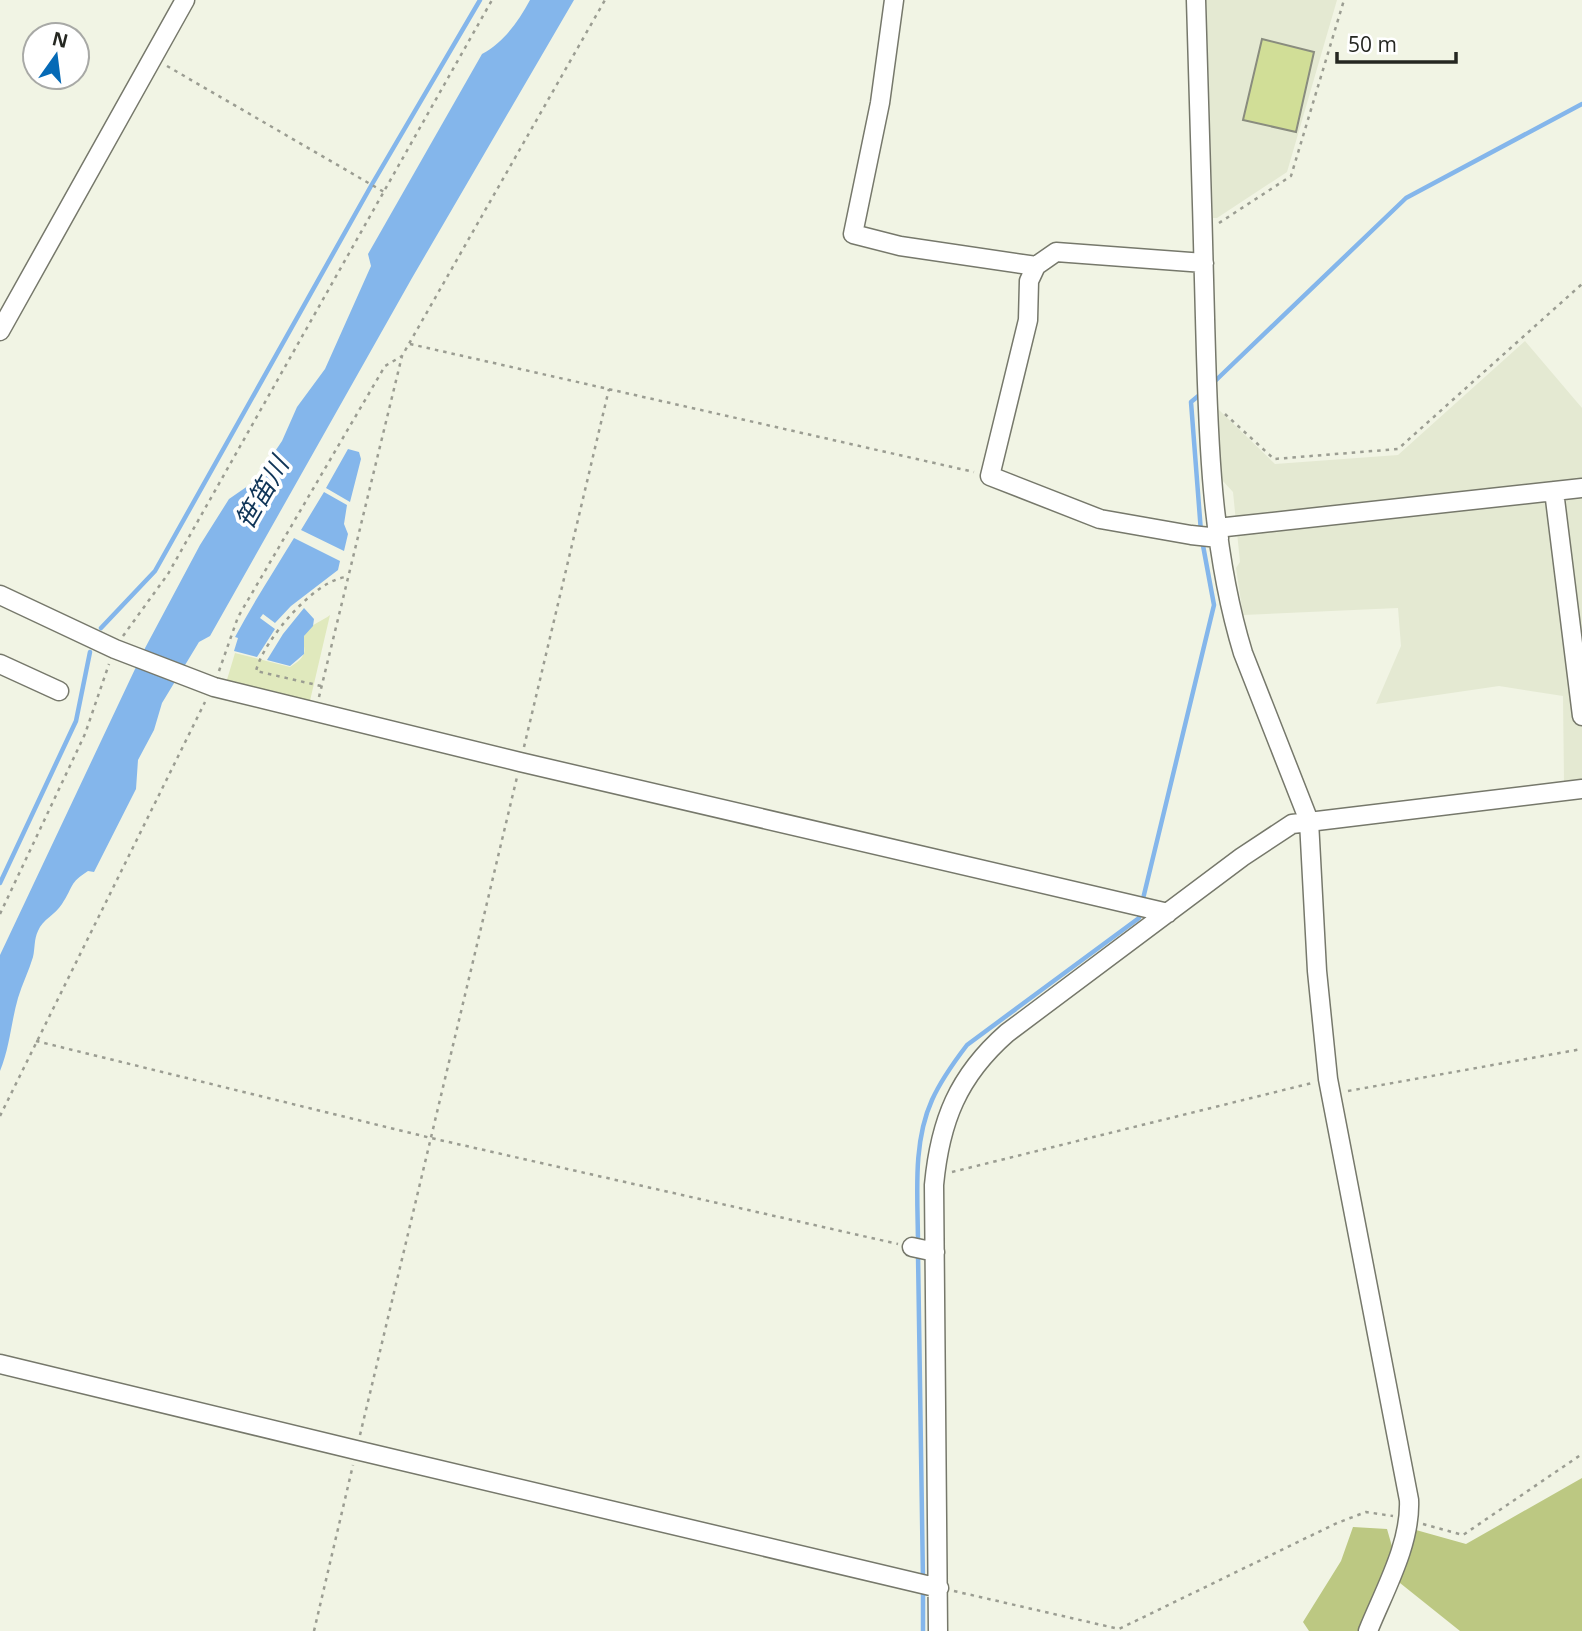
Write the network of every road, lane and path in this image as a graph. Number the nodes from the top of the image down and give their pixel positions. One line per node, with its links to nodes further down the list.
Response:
1 (185, 0): 7 (street)
2 (492, 0): 8 (path)
3 (605, 0): 14 (path)
4 (894, 0): 11 (street)
5 (1196, 0): 9 (street)
6 (1344, 0): 9 (path)
7 (152, 58): 8 (path); 13 (street)
8 (384, 192): 24 (path)
9 (1203, 233): 10 (street)
10 (1204, 263): 11 (street); 17 (street)
11 (1036, 266): 18 (street)
12 (1582, 284): 17 (path)
13 (0, 331)
14 (409, 344): 15 (path); 16 (path)
15 (402, 356): 22 (path); 26 (path)
16 (609, 389): 18 (path); 31 (path)
17 (1208, 398): 21 (street)
18 (990, 476): 21 (street)
19 (1582, 488): 20 (street)
20 (1554, 491): 21 (street); 30 (street)
21 (1209, 535): 33 (street)
22 (347, 577): 27 (path); 27 (path)
23 (0, 595): 24 (street)
24 (115, 649): 26 (street); 35 (path)
25 (0, 664): 28 (street)
26 (211, 686): 29 (street); 36 (path)
27 (321, 687): 29 (path)
28 (58, 691)
29 (315, 711): 31 (street)
30 (1582, 716)
31 (520, 762): 34 (street); 40 (path)
32 (1582, 789): 33 (street)
33 (1309, 821): 34 (street); 38 (street)
34 (1168, 913): 41 (street)
35 (0, 914)
36 (36, 1041): 39 (path); 40 (path)
37 (1582, 1049): 38 (path)
38 (1329, 1086): 41 (path); 46 (street)
39 (0, 1116)
40 (431, 1138): 42 (path); 44 (path)
41 (935, 1176): 42 (street)
42 (923, 1249): 47 (street)
43 (0, 1363): 44 (street)
44 (356, 1450): 47 (street); 48 (path)
45 (1582, 1454): 46 (path)
46 (1408, 1519): 47 (path); 50 (street)
47 (928, 1585): 49 (street)
48 (314, 1631)
49 (938, 1631)
50 (1368, 1631)

